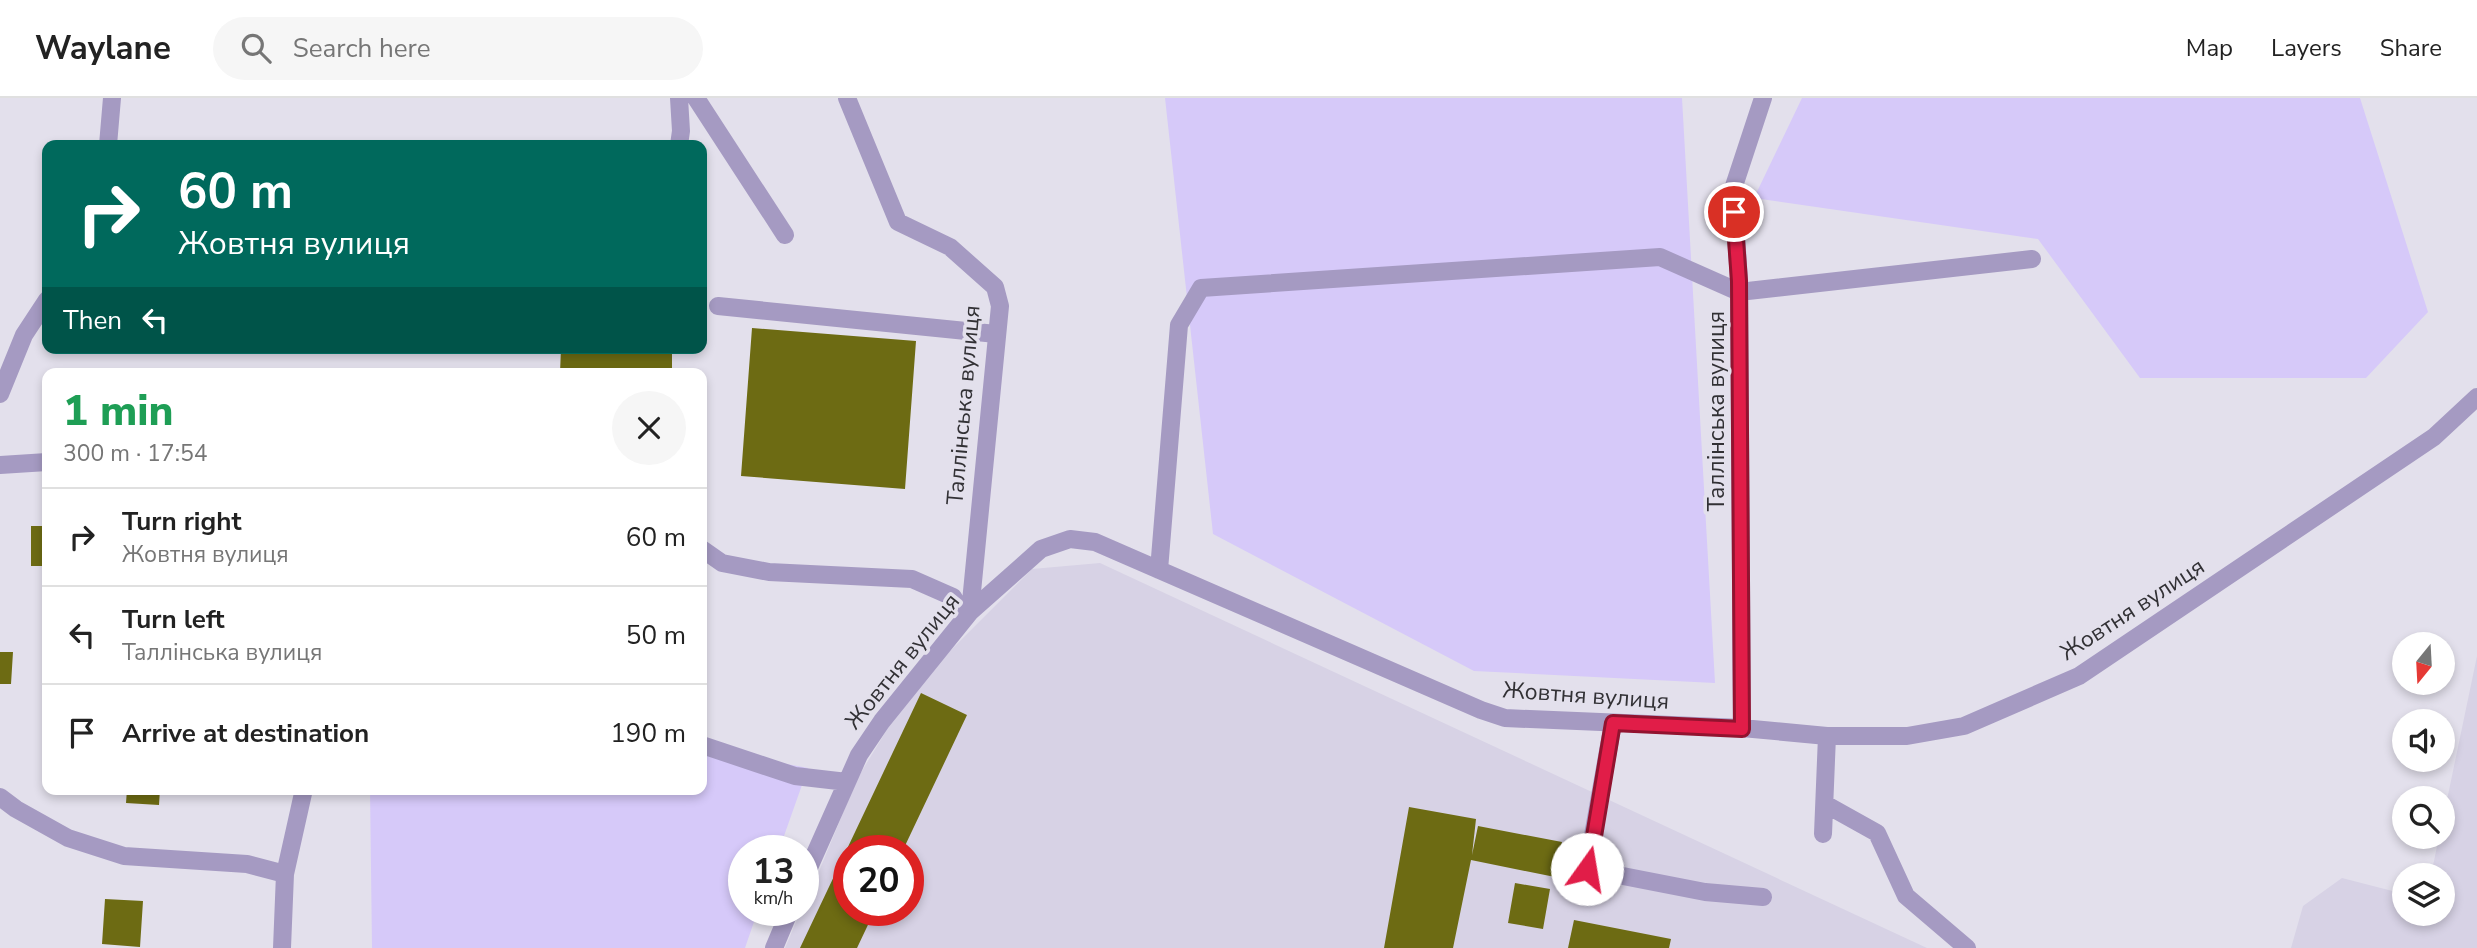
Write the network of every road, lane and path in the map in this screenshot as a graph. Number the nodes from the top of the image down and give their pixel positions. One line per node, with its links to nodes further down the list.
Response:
1 (112, 98): 6 (street)
2 (679, 98): 7 (street)
3 (696, 98): 8 (street)
4 (847, 98): 13 (street, Таллінська вулиця)
5 (1763, 98): 10 (street, Таллінська вулиця)
6 (108, 140)
7 (680, 140)
8 (785, 235)
9 (2032, 259): 10 (street)
10 (1739, 292): 19 (street); 22 (street, Таллінська вулиця)
11 (718, 306): 13 (street)
12 (42, 308): 14 (street)
13 (996, 334): 20 (street, Таллінська вулиця)
14 (0, 394)
15 (2477, 397): 23 (street, Жовтня вулиця)
16 (42, 462): 17 (street)
17 (0, 465)
18 (707, 552): 20 (street)
19 (1159, 570): 20 (street, Жовтня вулиця); 21 (street, Жовтня вулиця)
20 (967, 615): 25 (street, Жовтня вулиця)
21 (1613, 723): 22 (street, Жовтня вулиця); 32 (street)
22 (1742, 729): 23 (street, Жовтня вулиця)
23 (1827, 736): 28 (street)
24 (707, 747): 25 (street)
25 (847, 782): 30 (street, Жовтня вулиця)
26 (303, 795): 31 (street)
27 (0, 797): 31 (street)
28 (1825, 804): 29 (street); 36 (street)
29 (1823, 834)
30 (819, 845)
31 (285, 874): 34 (street)
32 (1763, 897)
33 (783, 926): 35 (street)
34 (282, 948)
35 (774, 948)
36 (1967, 948)

